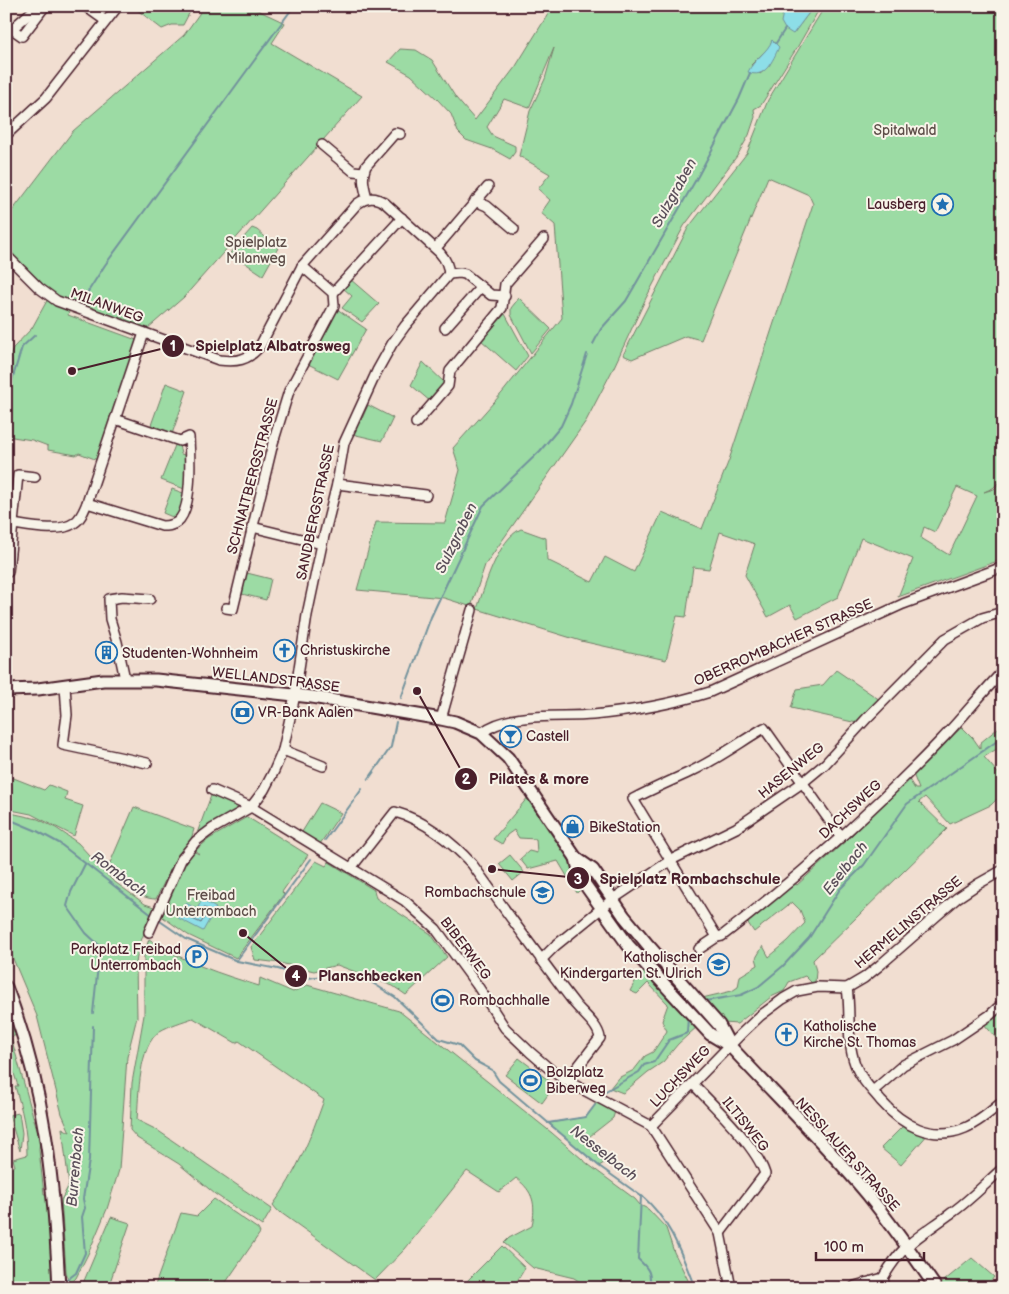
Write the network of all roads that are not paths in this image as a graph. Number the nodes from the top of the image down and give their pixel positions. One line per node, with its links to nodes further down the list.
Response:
1 (38, 6): 6 (street)
2 (44, 6): 6 (street)
3 (85, 6): 5 (street)
4 (118, 6): 5 (street)
5 (106, 21): 8 (street)
6 (9, 31)
7 (400, 134): 10 (street)
8 (6, 135)
9 (322, 145): 10 (street)
10 (364, 172): 12 (street)
11 (488, 187): 13 (street)
12 (367, 198): 14 (street); 19 (street, MILANWEG)
13 (475, 201): 15 (street); 17 (street)
14 (402, 218): 17 (street); 22 (street)
15 (514, 229)
16 (544, 239): 23 (street)
17 (436, 248): 20 (street)
18 (6, 255): 25 (street, MILANWEG)
19 (302, 266): 22 (street); 25 (street, MILANWEG)
20 (449, 274): 21 (street); 29 (street, SANDBERGSTRASSE)
21 (481, 287): 23 (street); 24 (street)
22 (333, 293): 33 (street, SCHNAITBERGSTRASSE)
23 (505, 296): 27 (street)
24 (444, 328)
25 (144, 333): 26 (street)
26 (115, 419): 31 (street); 31 (street)
27 (416, 423)
28 (35, 477): 32 (street)
29 (337, 484): 30 (street); 34 (street, SANDBERGSTRASSE)
30 (426, 495)
31 (87, 503): 32 (street)
32 (9, 524): 36 (street)
33 (252, 527): 34 (street); 38 (street, SCHNAITBERGSTRASSE)
34 (322, 544): 45 (street, SANDBERGSTRASSE)
35 (1003, 567): 47 (street, OBERROMBACHER STRASSE)
36 (8, 572)
37 (150, 599): 42 (street)
38 (226, 608)
39 (472, 610): 46 (street)
40 (1003, 612): 51 (street, HASENWEG)
41 (1003, 671): 54 (street, DACHSWEG)
42 (125, 679): 43 (main road, WELLANDSTRASSE); 45 (main road, WELLANDSTRASSE)
43 (64, 686): 44 (main road, WELLANDSTRASSE); 49 (street)
44 (6, 690)
45 (295, 695): 46 (main road, WELLANDSTRASSE); 48 (street, SANDBERGSTRASSE)
46 (441, 719): 47 (main road, WELLANDSTRASSE)
47 (481, 733): 55 (main road, NESSLAUER STRASSE)
48 (283, 750): 50 (street); 53 (street, SANDBERGSTRASSE)
49 (147, 763)
50 (323, 766)
51 (802, 783): 54 (street); 56 (street, HASENWEG); 56 (street)
52 (212, 790): 53 (street, BIBERWEG)
53 (251, 807): 57 (street, BIBERWEG); 61 (street)
54 (841, 837): 62 (street, DACHSWEG)
55 (576, 858): 59 (main road, NESSLAUER STRASSE); 60 (main road, NESSLAUER STRASSE)
56 (671, 860): 59 (street, HASENWEG); 62 (street)
57 (351, 868): 64 (street); 69 (street, BIBERWEG)
58 (1003, 870): 66 (street, HERMELINSTRASSE)
59 (613, 899): 60 (street, HASENWEG); 68 (main road, NESSLAUER STRASSE)
60 (601, 908): 64 (street, HASENWEG); 68 (main road, NESSLAUER STRASSE)
61 (148, 932)
62 (717, 937): 63 (street, DACHSWEG)
63 (699, 948)
64 (542, 960): 69 (street)
65 (6, 987): 78 (main road)
66 (847, 988): 68 (street); 71 (street)
67 (1003, 1003): 71 (street)
68 (730, 1046): 70 (street, LUCHSWEG); 76 (main road, NESSLAUER STRASSE)
69 (567, 1081): 73 (street, BIBERWEG)
70 (693, 1084): 73 (street, LUCHSWEG); 75 (street, ILTISWEG)
71 (873, 1091): 72 (street)
72 (1003, 1102)
73 (651, 1126): 75 (street, BIBERWEG)
74 (1003, 1168): 76 (street)
75 (720, 1233): 79 (street, BIBERWEG)
76 (907, 1245): 77 (street); 82 (main road, NESSLAUER STRASSE)
77 (883, 1278): 80 (street); 81 (street)
78 (59, 1288)
79 (731, 1288)
80 (853, 1288)
81 (885, 1288)
82 (936, 1288)

